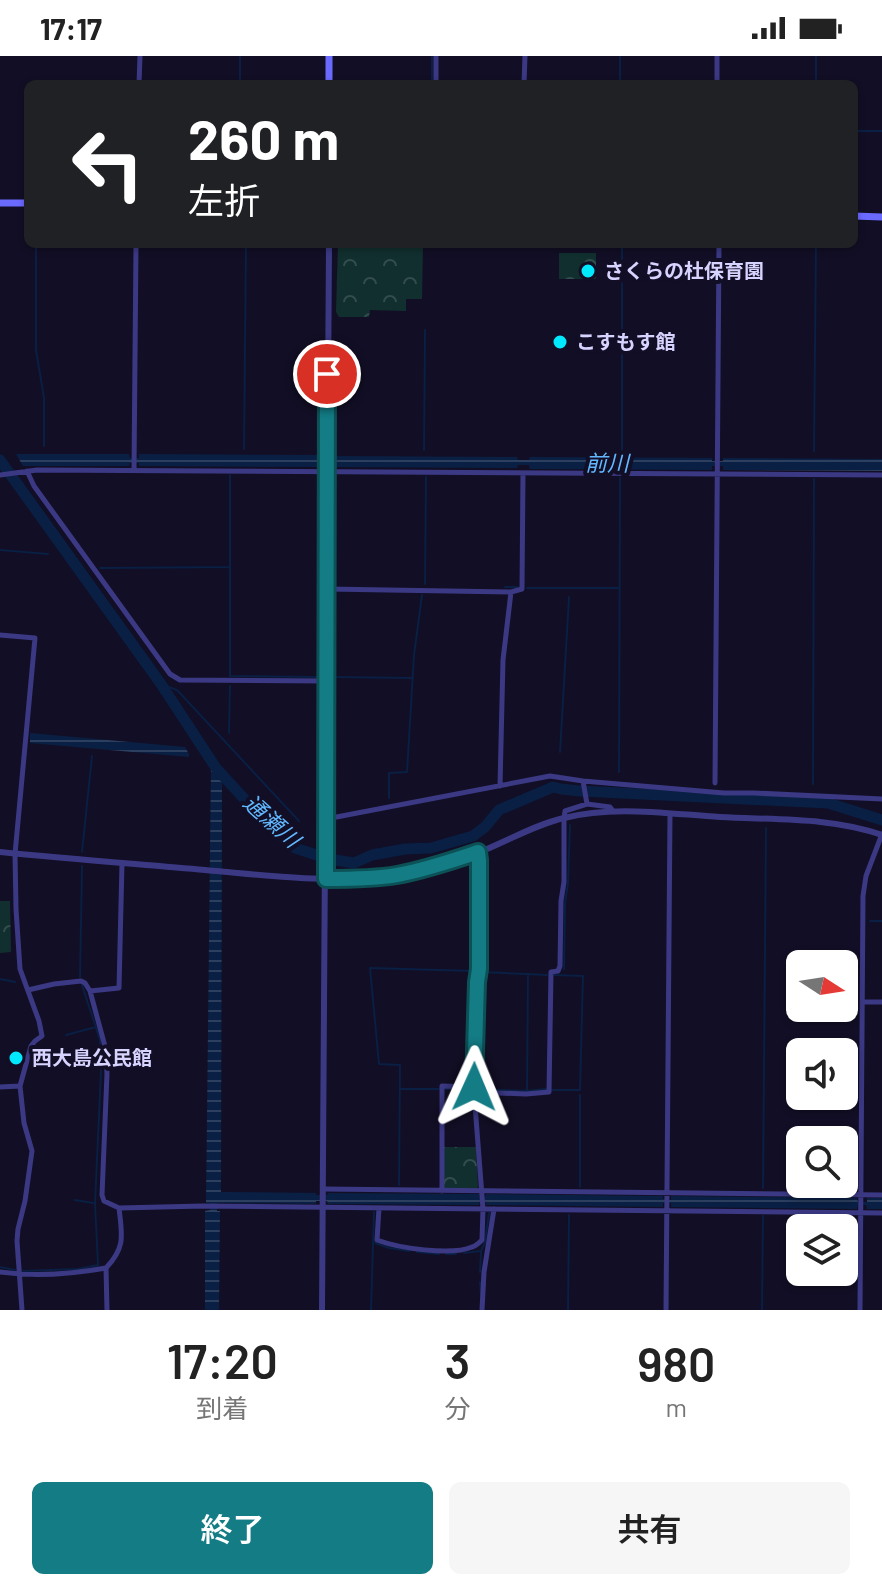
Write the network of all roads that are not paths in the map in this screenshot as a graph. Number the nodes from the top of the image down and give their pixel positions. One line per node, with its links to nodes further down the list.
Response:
1 (140, 56): 6 (street)
2 (329, 56): 7 (main road)
3 (436, 56): 8 (street)
4 (525, 56): 9 (street)
5 (717, 56): 10 (street)
6 (139, 80)
7 (329, 80)
8 (436, 80)
9 (524, 80)
10 (717, 80)
11 (0, 203): 12 (main road)
12 (24, 203)
13 (858, 216): 14 (main road)
14 (882, 217)
15 (136, 248): 19 (street)
16 (329, 248): 21 (street)
17 (719, 248): 18 (street)
18 (717, 467): 22 (street); 24 (street); 30 (street)
19 (134, 468): 20 (street); 21 (street)
20 (25, 471): 23 (street); 28 (street)
21 (326, 472): 22 (street); 25 (street)
22 (523, 473): 26 (street)
23 (0, 475)
24 (882, 475)
25 (327, 589): 26 (street); 28 (street)
26 (511, 592): 31 (street)
27 (0, 635): 41 (street)
28 (327, 681): 37 (street)
29 (584, 783): 31 (street); 32 (street); 33 (street)
30 (715, 783)
31 (500, 786): 37 (street)
32 (882, 799)
33 (587, 803): 34 (street); 36 (street)
34 (613, 811): 35 (street); 36 (street)
35 (670, 814): 38 (street); 56 (street)
36 (564, 818): 40 (street); 50 (street)
37 (326, 819): 43 (street)
38 (882, 834): 46 (street)
39 (0, 852): 41 (street)
40 (478, 852): 43 (street); 50 (street)
41 (15, 854): 42 (street); 44 (street)
42 (122, 863): 43 (street); 45 (street)
43 (326, 879): 51 (street)
44 (28, 990): 45 (street); 48 (street)
45 (90, 991): 58 (street)
46 (863, 1002): 47 (street); 55 (street)
47 (882, 1002)
48 (20, 1086): 49 (street); 65 (street)
49 (0, 1087)
50 (474, 1090): 52 (street); 54 (street)
51 (323, 1190): 52 (street); 57 (street)
52 (442, 1191): 54 (street)
53 (882, 1195): 55 (street)
54 (482, 1200): 56 (street); 59 (street); 59 (street); 60 (street)
55 (861, 1200): 56 (street); 61 (street)
56 (667, 1202): 60 (street); 61 (street); 70 (street)
57 (323, 1206): 58 (street); 59 (street); 68 (street)
58 (119, 1208): 63 (street)
59 (379, 1208)
60 (494, 1209): 69 (street)
61 (861, 1213): 62 (street); 71 (street)
62 (882, 1213)
63 (106, 1268): 65 (street); 67 (street)
64 (0, 1272): 65 (street)
65 (19, 1274): 66 (street)
66 (22, 1310)
67 (107, 1310)
68 (322, 1310)
69 (482, 1310)
70 (666, 1310)
71 (860, 1310)

